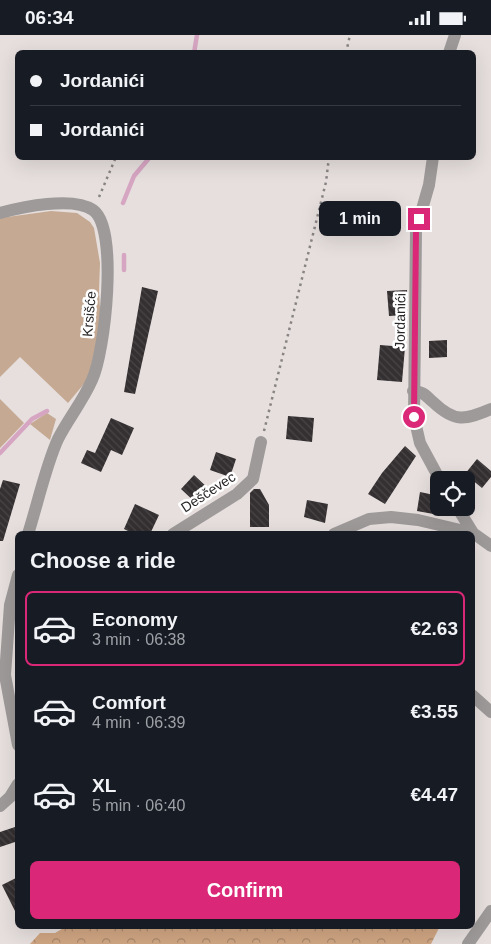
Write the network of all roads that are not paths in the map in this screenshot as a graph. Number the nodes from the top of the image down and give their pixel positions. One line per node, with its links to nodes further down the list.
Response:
1 (455, 35): 2 (street)
2 (450, 50)
3 (433, 160): 5 (street, Jordanići)
4 (0, 213): 10 (street, Krsišće)
5 (413, 391): 6 (street); 8 (street, Jordanići)
6 (491, 409)
7 (261, 442): 11 (street, Deščevec)
8 (435, 471)
9 (463, 516): 14 (street)
10 (29, 531)
11 (178, 531)
12 (341, 531): 13 (street)
13 (465, 531)
14 (472, 531)
15 (475, 534): 16 (street)
16 (491, 545)
17 (15, 586): 20 (street)
18 (475, 698): 19 (street)
19 (491, 712)
20 (15, 729)
21 (491, 911): 22 (street)
22 (468, 944)

